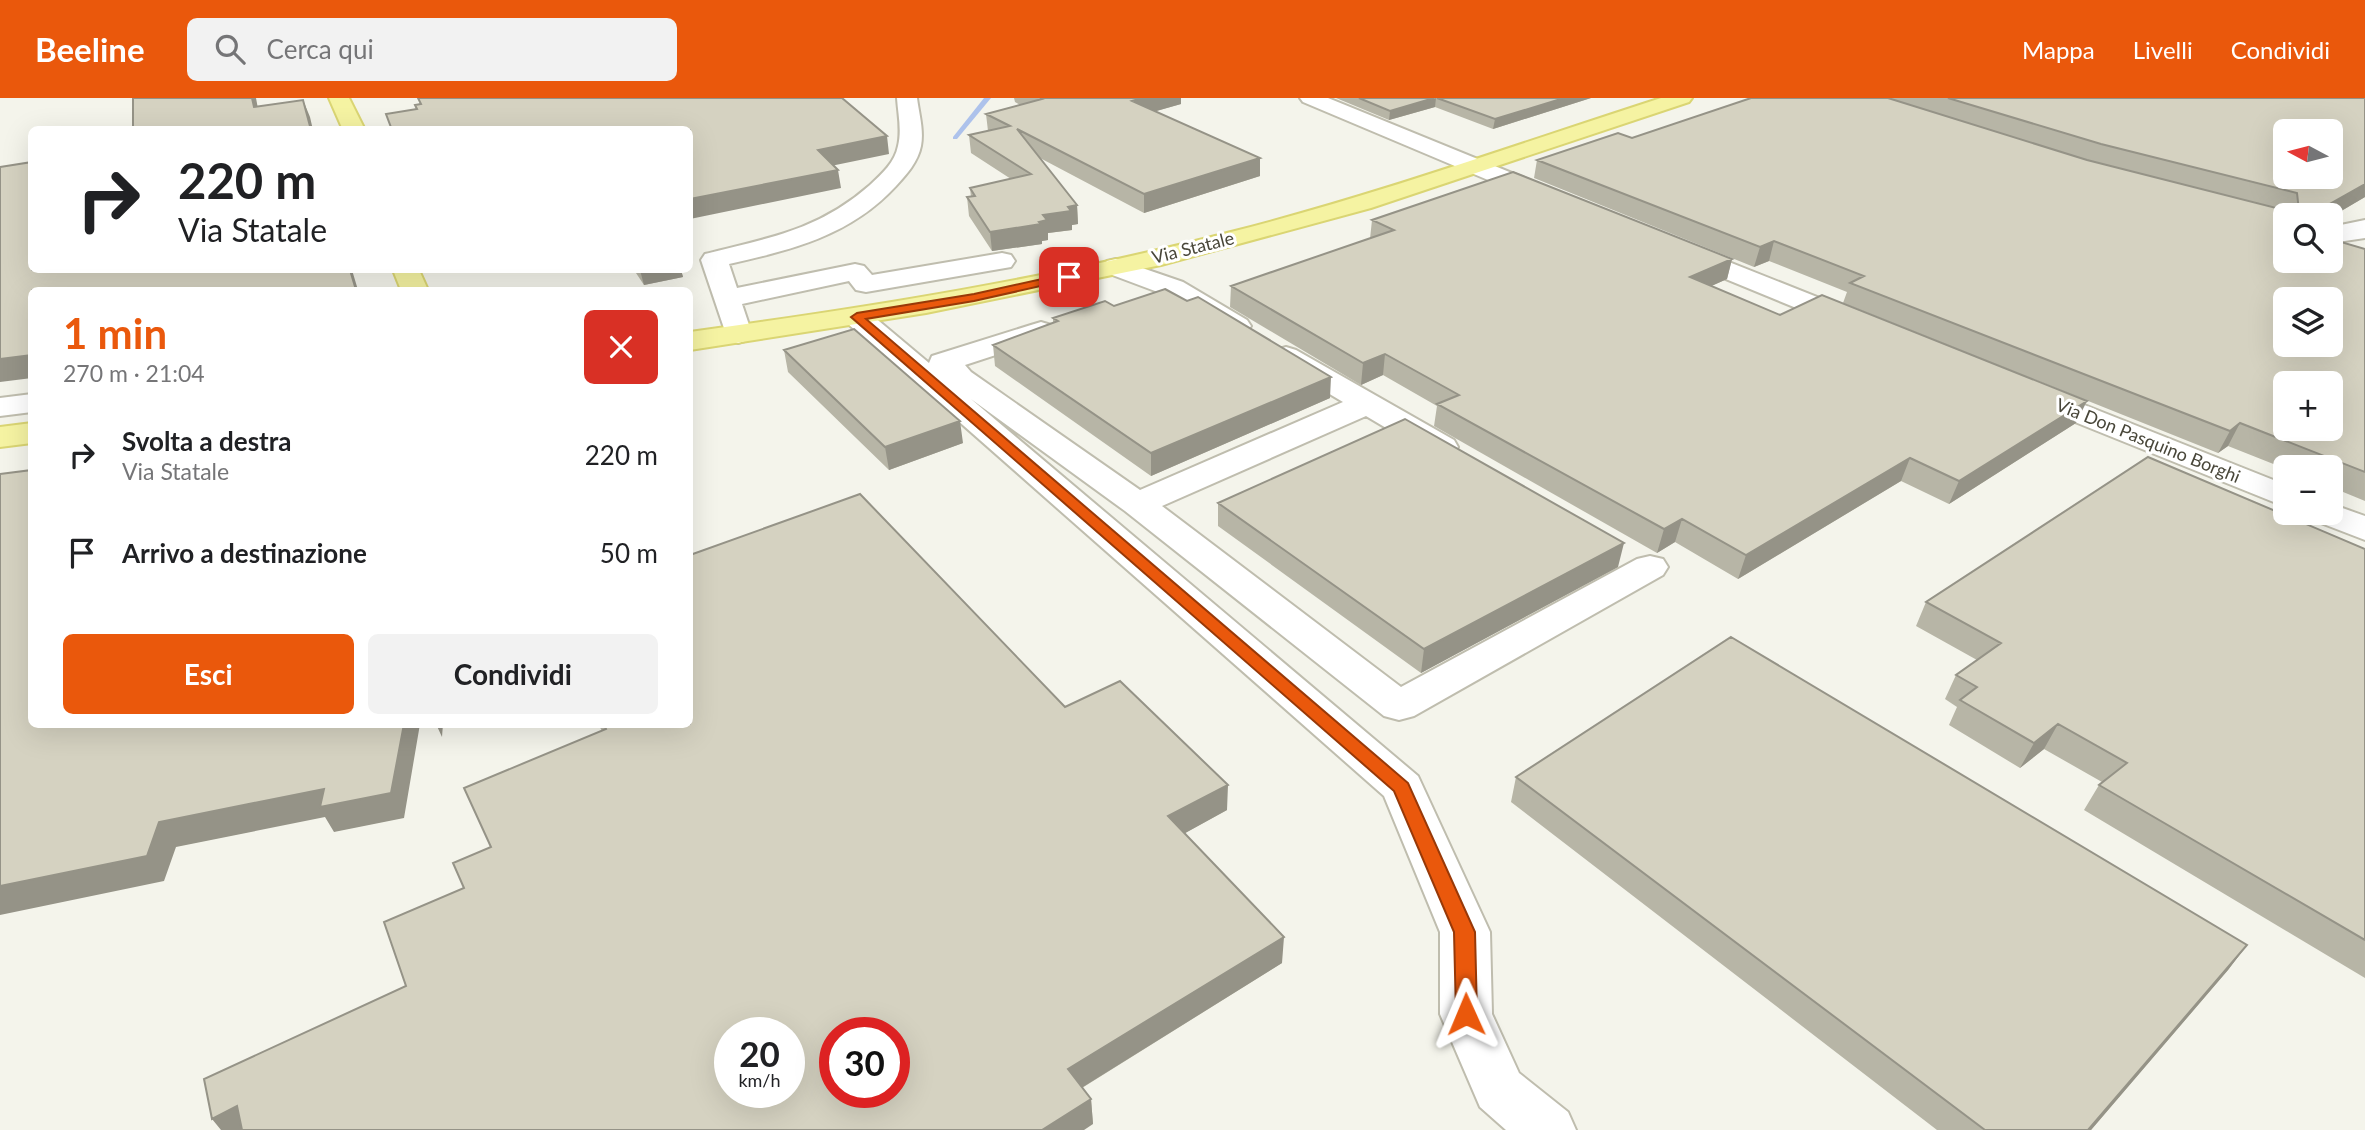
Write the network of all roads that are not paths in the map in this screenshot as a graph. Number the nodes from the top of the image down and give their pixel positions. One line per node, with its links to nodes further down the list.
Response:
1 (339, 98): 6 (main road)
2 (893, 98): 12 (street)
3 (1362, 98): 5 (street)
4 (1682, 98): 7 (main road, Via Statale)
5 (1321, 102): 7 (street)
6 (352, 126)
7 (1473, 166): 8 (street); 14 (main road, Via Statale)
8 (1576, 208)
9 (2365, 228): 10 (street)
10 (2343, 234)
11 (1654, 240): 20 (street)
12 (702, 259): 16 (street)
13 (1002, 261): 16 (street)
14 (1116, 267): 15 (street); 18 (main road, Via Statale)
15 (1173, 288): 17 (street); 26 (street)
16 (726, 299): 21 (street)
17 (1135, 300)
18 (857, 317): 21 (main road, Via Statale); 23 (street)
19 (1071, 321): 23 (street)
20 (1873, 329)
21 (738, 334): 22 (main road, Via Statale)
22 (693, 341)
23 (943, 376): 32 (street); 36 (street)
24 (2015, 387): 31 (street, Via Don Pasquino Borghi)
25 (28, 404): 27 (street)
26 (1366, 404): 30 (street); 32 (street)
27 (0, 407)
28 (28, 434): 29 (main road)
29 (0, 438)
30 (1472, 465)
31 (2273, 492)
32 (1137, 504): 35 (street)
33 (2343, 520): 34 (street)
34 (2365, 529)
35 (1615, 546)
36 (1548, 1130)

